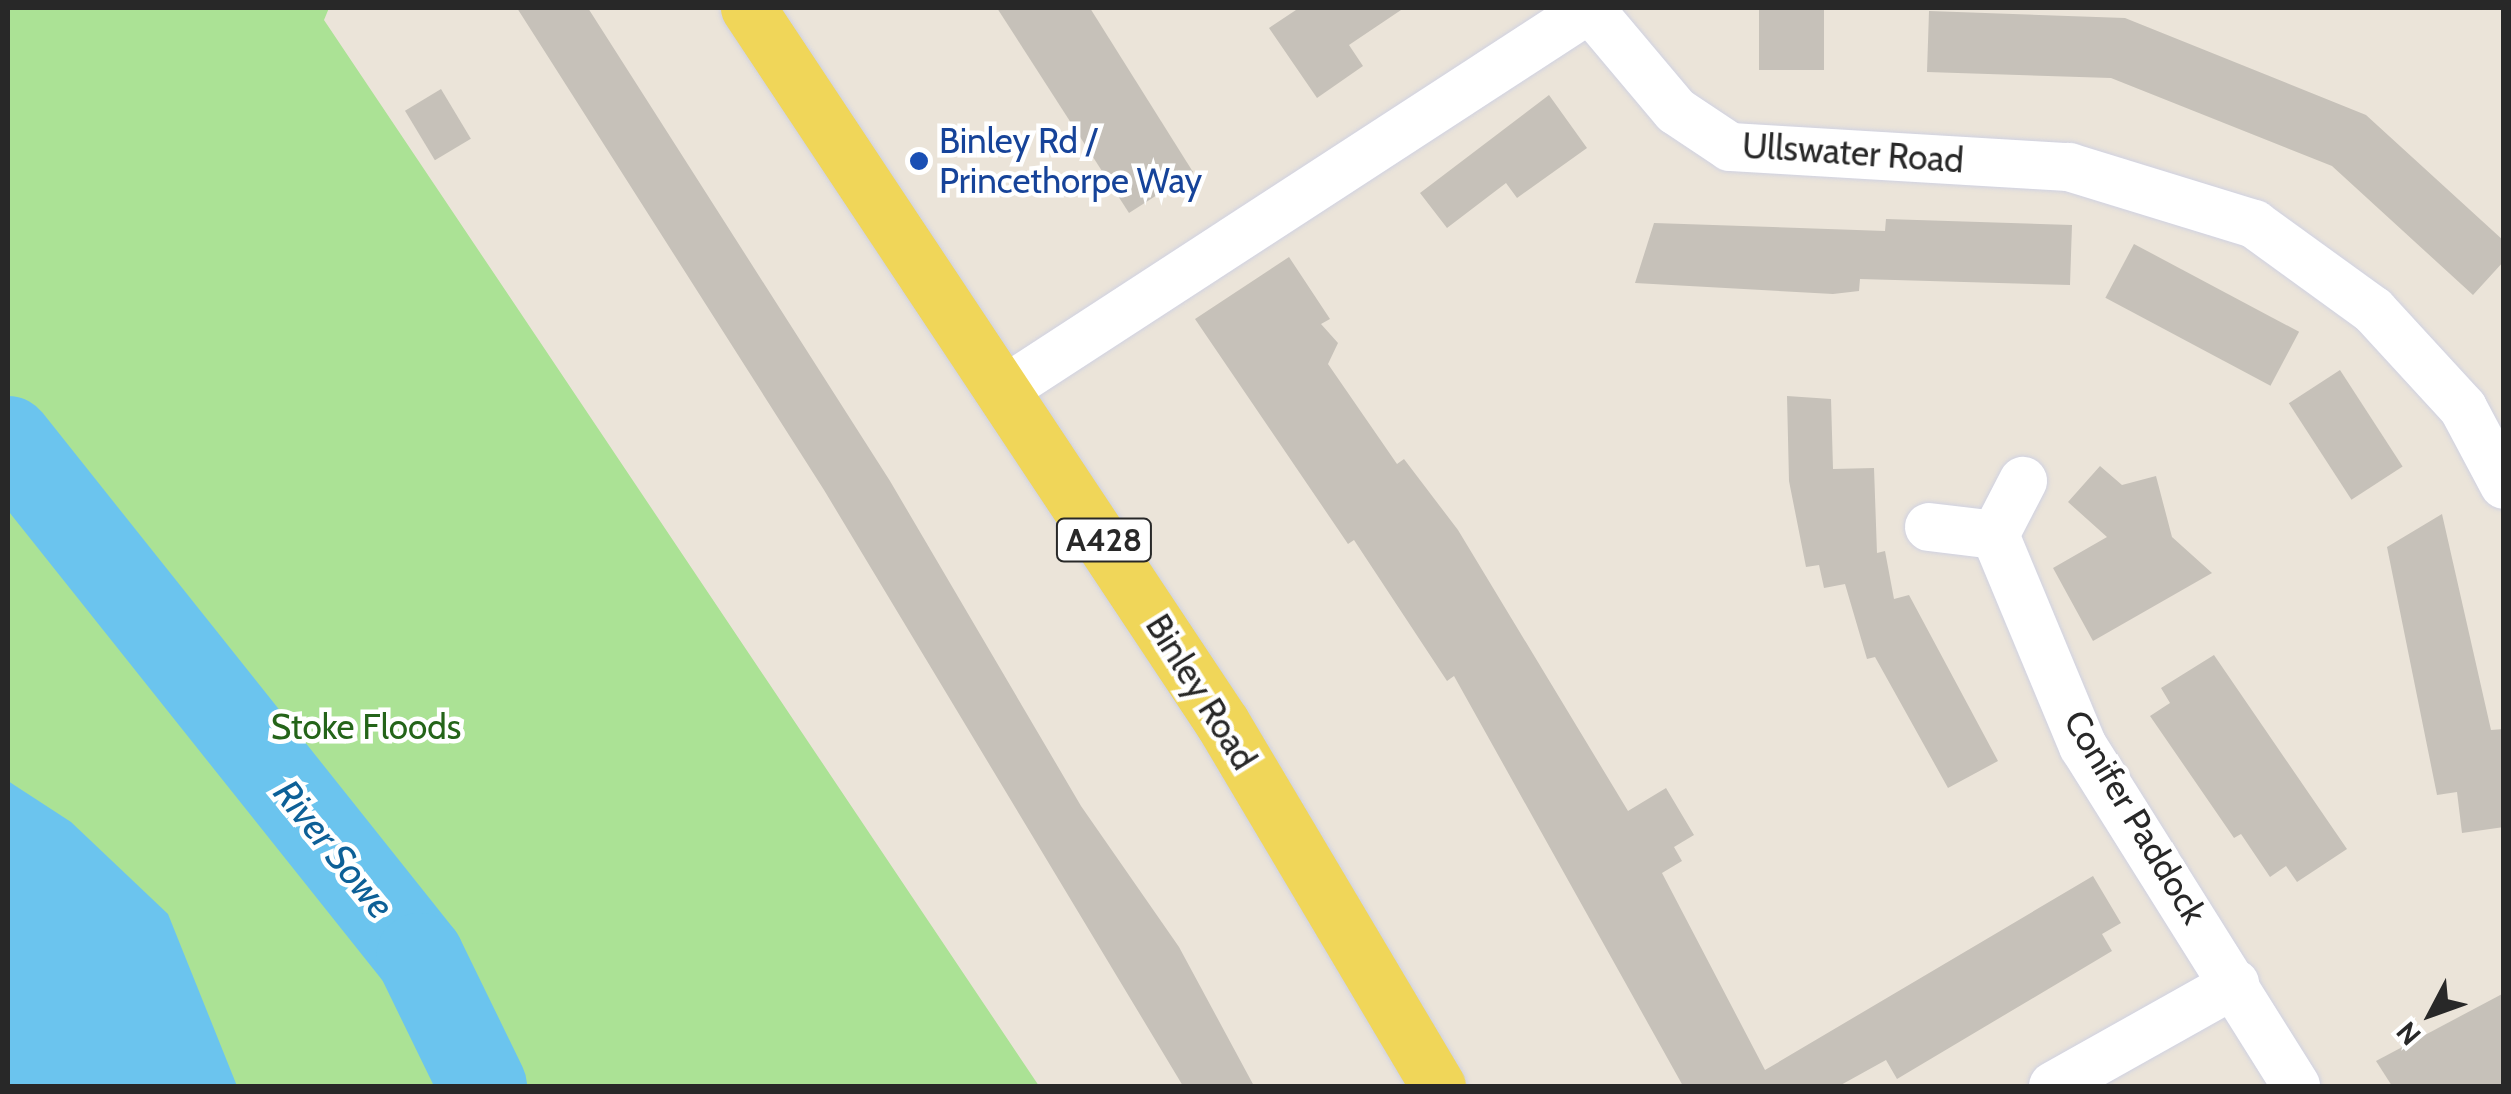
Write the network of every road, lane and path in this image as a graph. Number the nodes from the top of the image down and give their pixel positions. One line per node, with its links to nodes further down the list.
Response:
1 (748, 8): 3 (main road, Binley Road / A428)
2 (1591, 8): 3 (street, Ullswater Road); 5 (street, Ullswater Road)
3 (1006, 388): 9 (main road, Binley Road / A428)
4 (2023, 482): 7 (street)
5 (2504, 485)
6 (1929, 527): 7 (street)
7 (1996, 535): 8 (street, Conifer Paddock)
8 (2235, 984): 10 (street); 11 (street, Conifer Paddock)
9 (1438, 1086)
10 (2052, 1086)
11 (2296, 1086)

